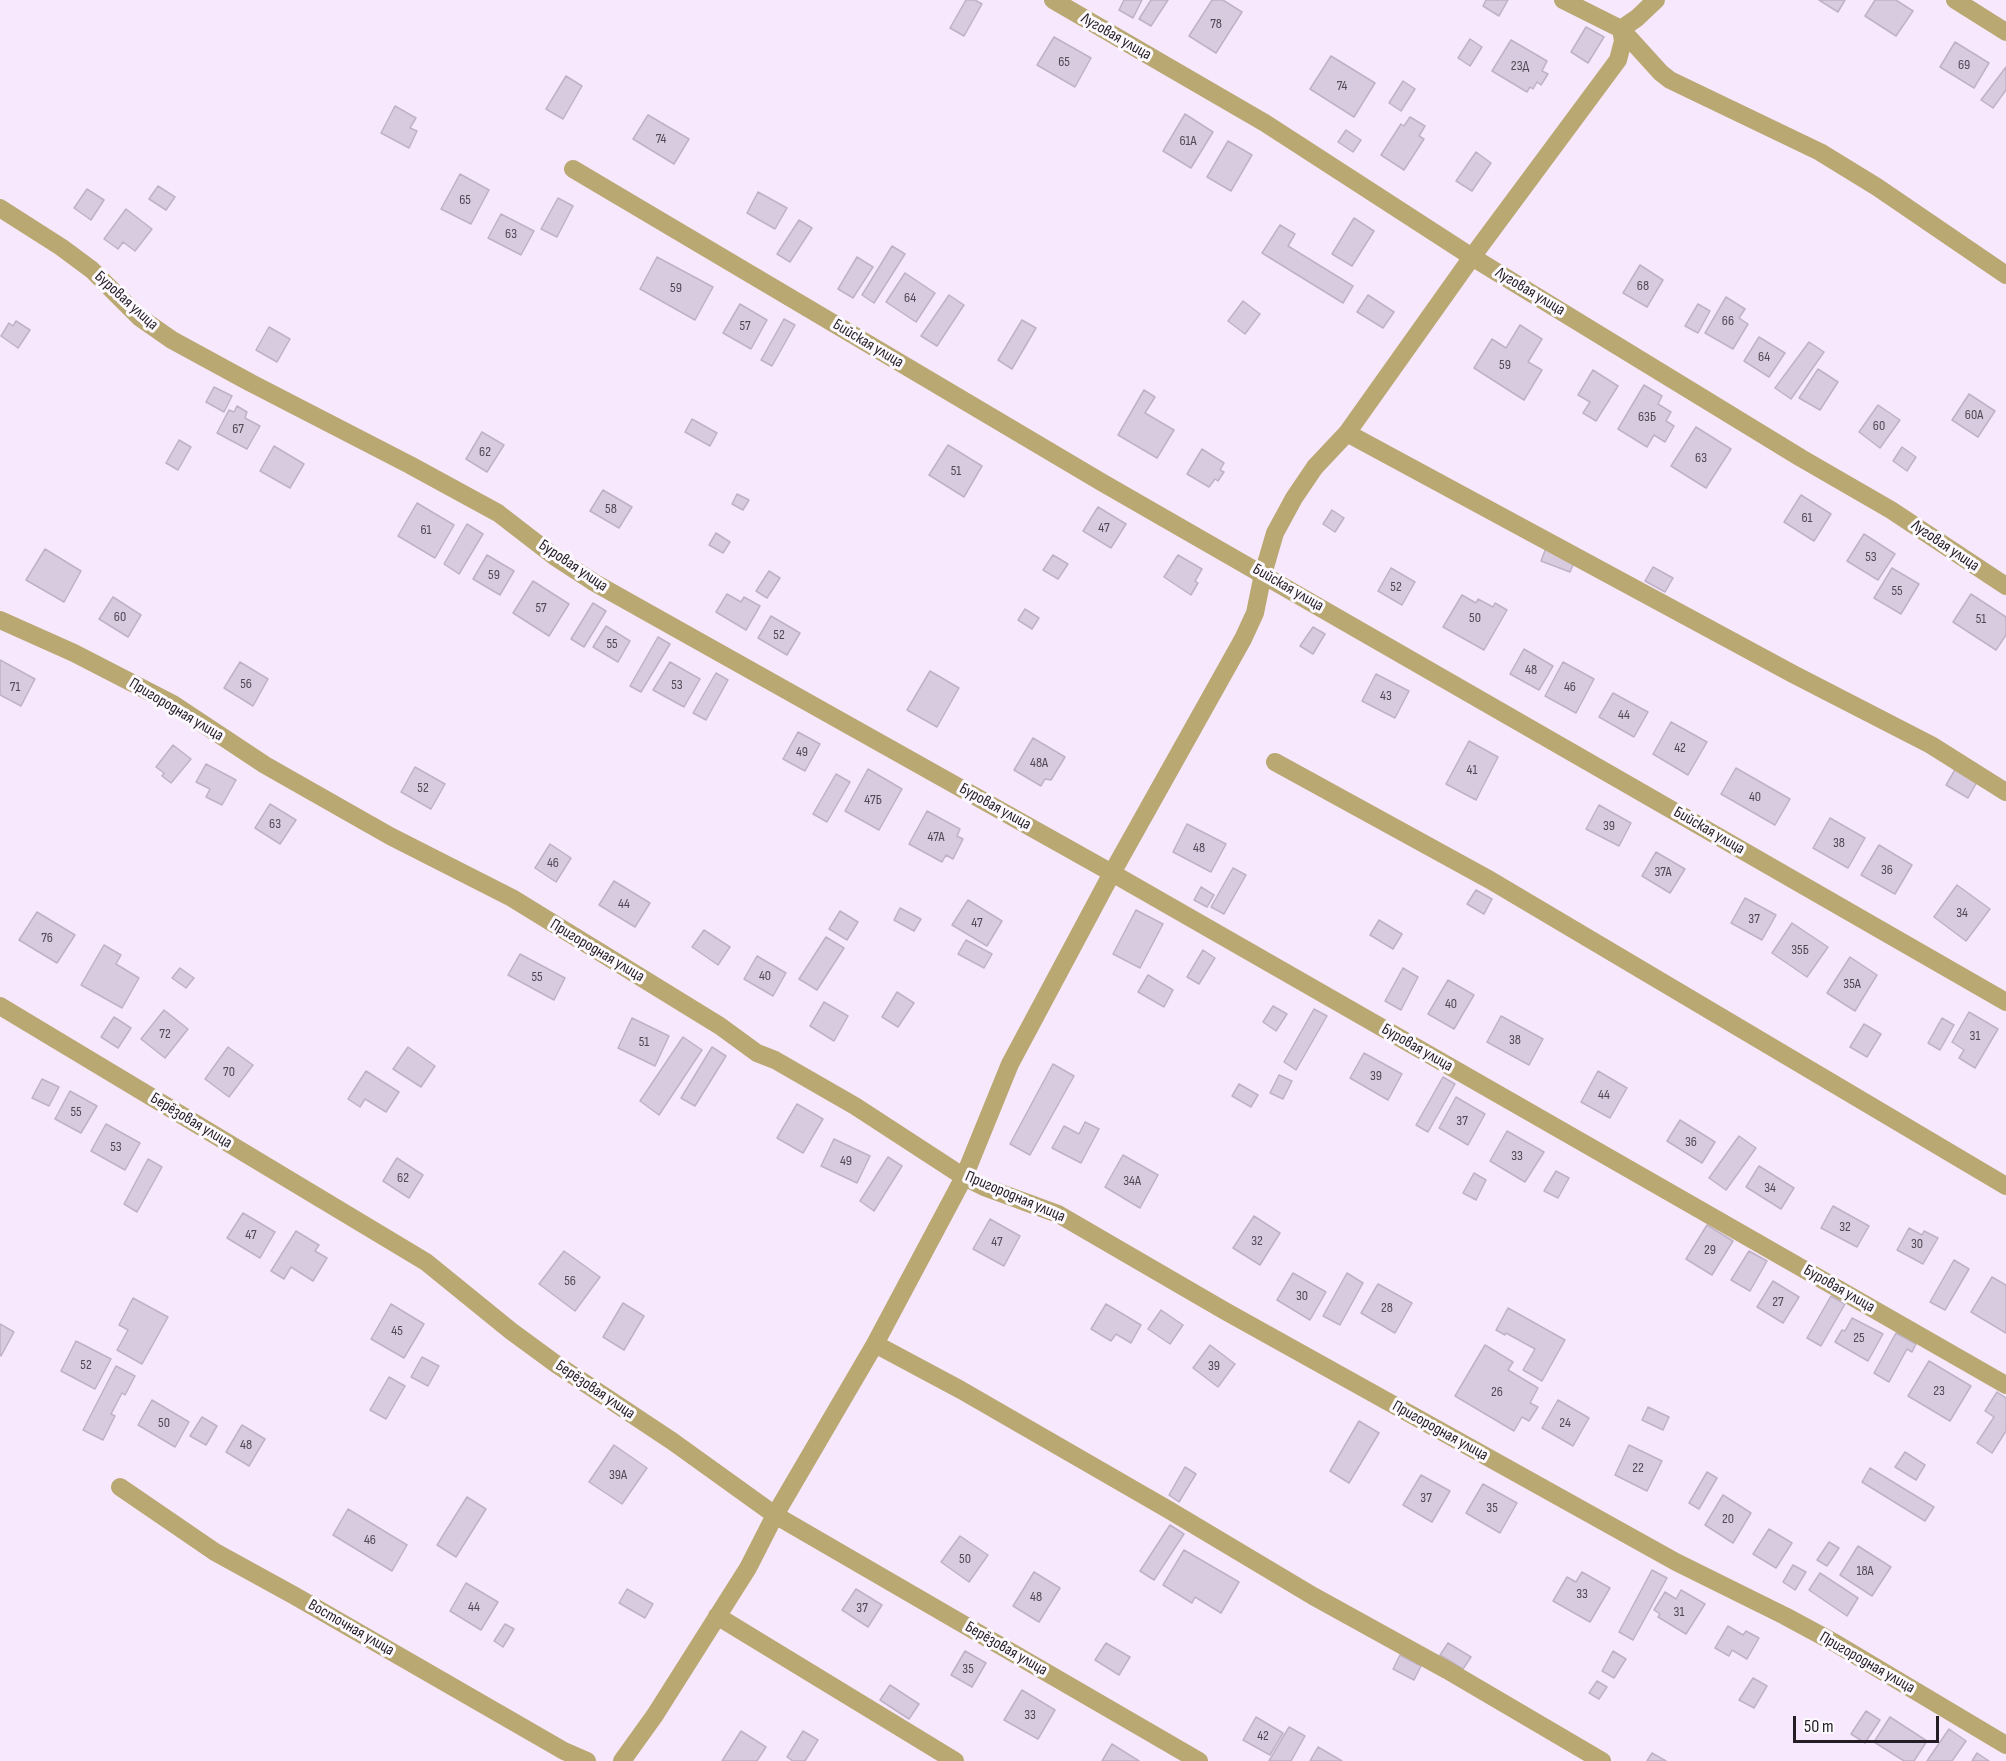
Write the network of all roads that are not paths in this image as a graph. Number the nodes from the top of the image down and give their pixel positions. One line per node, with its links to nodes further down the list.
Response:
1 (1053, 0): 9 (street, Луговая улица)
2 (1563, 0): 5 (street)
3 (1656, 0): 5 (street)
4 (1955, 0): 6 (street)
5 (1621, 29): 9 (street); 10 (street)
6 (2006, 32)
7 (573, 169): 12 (street, Бийская улица)
8 (0, 208): 17 (street, Буровая улица)
9 (1472, 257): 11 (street); 13 (street, Луговая улица)
10 (2006, 275)
11 (1347, 433): 12 (street); 16 (street)
12 (1263, 574): 17 (street); 18 (street, Бийская улица)
13 (2006, 586)
14 (0, 620): 20 (street, Пригородная улица)
15 (1275, 762): 21 (street)
16 (2006, 792)
17 (1112, 873): 20 (street); 23 (street, Буровая улица)
18 (2006, 1002)
19 (0, 1006): 25 (street, Берёзовая улица)
20 (964, 1177): 22 (street); 27 (street, Пригородная улица)
21 (2006, 1186)
22 (875, 1344): 25 (street); 32 (street)
23 (2006, 1385)
24 (120, 1487): 28 (street, Восточная улица)
25 (775, 1515): 26 (street); 31 (street, Берёзовая улица)
26 (717, 1616): 29 (street); 30 (street)
27 (2006, 1745)
28 (587, 1761)
29 (622, 1761)
30 (955, 1761)
31 (1199, 1761)
32 (1602, 1761)

